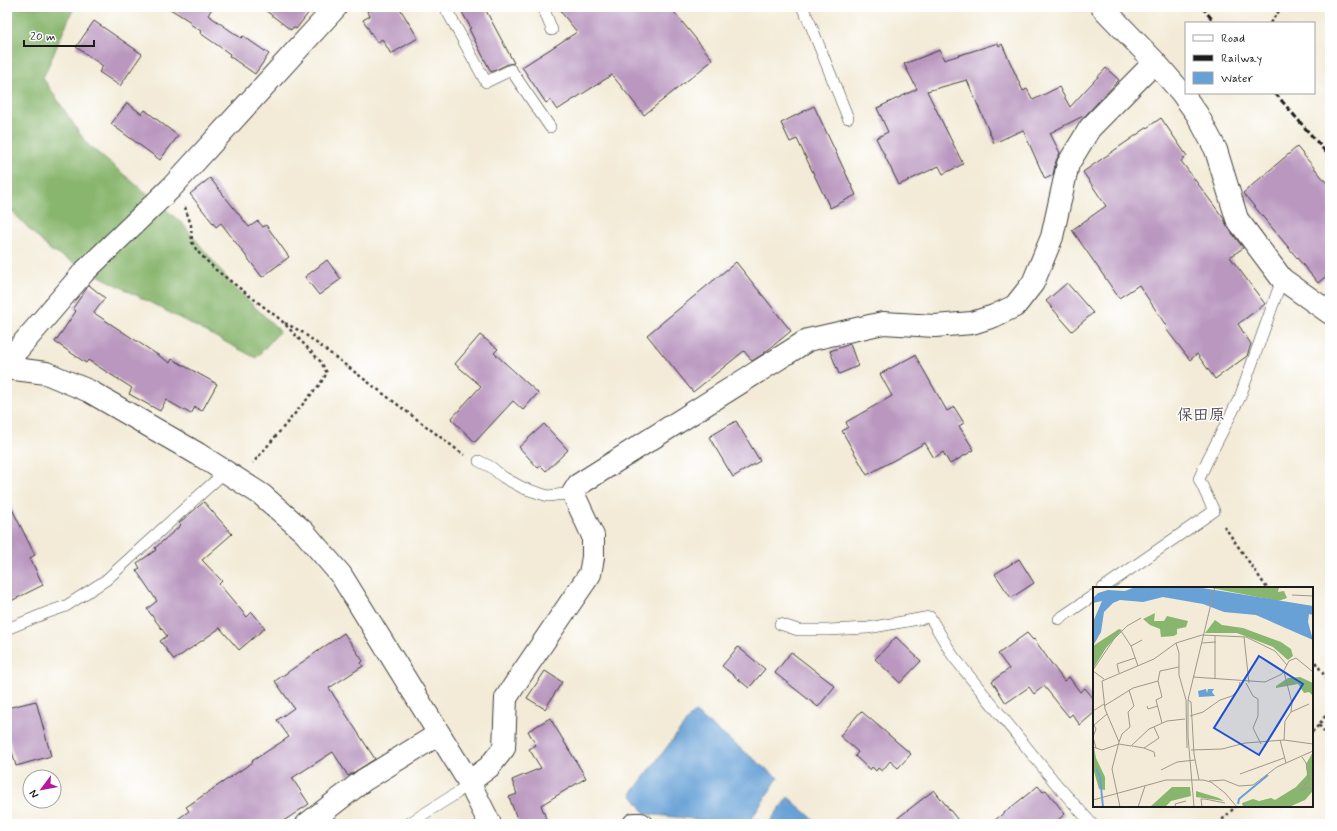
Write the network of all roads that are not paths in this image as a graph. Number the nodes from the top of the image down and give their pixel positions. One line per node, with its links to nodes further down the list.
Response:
1 (336, 7): 12 (street)
2 (445, 7): 9 (lane)
3 (543, 7): 6 (lane)
4 (802, 7): 8 (lane)
5 (1102, 7): 7 (street)
6 (552, 30)
7 (1155, 62): 10 (street); 16 (street)
8 (848, 118)
9 (550, 127)
10 (1282, 279): 11 (street); 17 (lane)
11 (1330, 313)
12 (7, 362)
13 (7, 368): 15 (street)
14 (478, 461): 16 (lane)
15 (232, 476): 21 (lane); 22 (street)
16 (573, 492): 23 (street)
17 (1104, 587)
18 (1093, 596): 19 (lane)
19 (1059, 619)
20 (780, 624): 29 (lane)
21 (7, 629)
22 (439, 734): 23 (street); 24 (street)
23 (470, 782): 25 (lane); 26 (street)
24 (307, 824)
25 (408, 824)
26 (490, 824)
27 (634, 824): 28 (street)
28 (641, 824)
29 (1092, 824)

